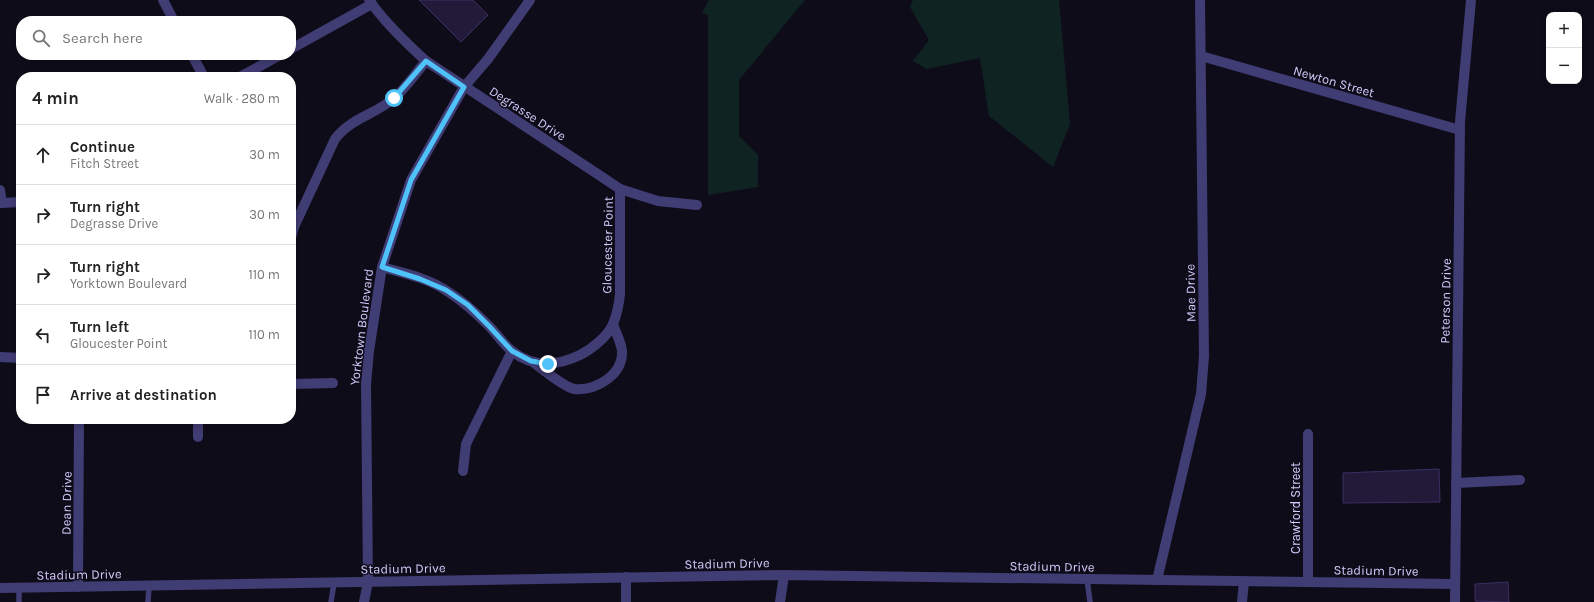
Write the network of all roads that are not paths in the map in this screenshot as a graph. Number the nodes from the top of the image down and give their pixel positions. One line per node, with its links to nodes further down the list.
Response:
1 (163, 0): 6 (street)
2 (530, 0): 14 (street, Yorktown Boulevard)
3 (1200, 0): 8 (street, Mae Drive)
4 (1471, 0): 15 (street, Peterson Drive)
5 (372, 1): 7 (street); 11 (street, Degrasse Drive)
6 (171, 16)
7 (296, 46)
8 (1201, 56): 15 (street, Newton Street); 40 (street, Mae Drive)
9 (195, 60): 12 (street)
10 (271, 60): 13 (street)
11 (426, 61): 14 (street, Degrasse Drive); 21 (street)
12 (201, 72)
13 (249, 72)
14 (464, 87): 16 (street, Degrasse Drive); 22 (street, Yorktown Boulevard)
15 (1460, 130): 36 (street, Peterson Drive)
16 (620, 188): 20 (street, Degrasse Drive); 23 (street, Gloucester Point)
17 (0, 190): 19 (street)
18 (16, 202): 19 (street)
19 (1, 203)
20 (697, 205)
21 (296, 224)
22 (382, 267): 24 (street, Gloucester Point); 42 (street, Yorktown Boulevard)
23 (613, 324): 27 (street, Gloucester Point); 27 (street, Gloucester Point)
24 (512, 351): 27 (street, Gloucester Point); 34 (street)
25 (0, 357): 26 (street)
26 (16, 358)
27 (531, 361)
28 (333, 383): 29 (street)
29 (296, 384)
30 (79, 424): 47 (street, Dean Drive)
31 (198, 424): 33 (street)
32 (1308, 434): 43 (street, Crawford Street)
33 (198, 437)
34 (463, 471)
35 (1520, 480): 36 (street)
36 (1456, 483): 45 (street, Peterson Drive)
37 (784, 575): 38 (street, Stadium Drive); 39 (street, Stadium Drive); 55 (street)
38 (626, 577): 42 (street, Stadium Drive); 54 (street)
39 (1087, 579): 40 (street, Stadium Drive); 56 (lane)
40 (1157, 580): 41 (street, Stadium Drive)
41 (1244, 581): 43 (street, Stadium Drive); 57 (street)
42 (368, 582): 44 (street, Stadium Drive); 53 (street, Yorktown Boulevard)
43 (1308, 582): 45 (street, Stadium Drive)
44 (334, 583): 46 (street, Stadium Drive); 52 (lane)
45 (1455, 584): 58 (street, Peterson Drive)
46 (149, 586): 47 (street, Stadium Drive); 51 (lane)
47 (78, 587): 49 (street, Stadium Drive)
48 (0, 588): 49 (street, Stadium Drive)
49 (19, 588): 50 (lane)
50 (19, 602)
51 (148, 602)
52 (331, 602)
53 (364, 602)
54 (626, 602)
55 (780, 602)
56 (1090, 602)
57 (1242, 602)
58 (1455, 602)

